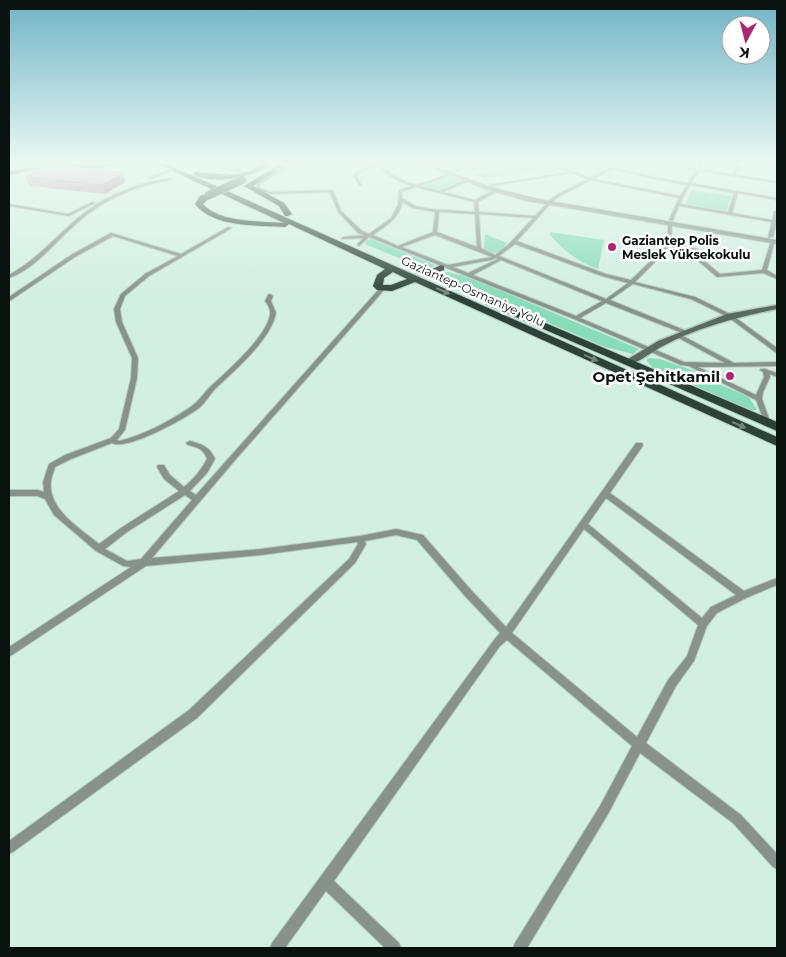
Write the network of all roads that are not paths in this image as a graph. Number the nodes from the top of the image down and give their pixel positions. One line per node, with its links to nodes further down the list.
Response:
1 (21, 208): 2 (street)
2 (83, 208)
3 (94, 208): 48 (street)
4 (201, 208): 31 (highway)
5 (209, 208): 6 (highway)
6 (248, 208)
7 (257, 208): 31 (highway, Gaziantep-Osmaniye Yolu)
8 (273, 208): 25 (highway, Gaziantep-Osmaniye Yolu)
9 (284, 208): 25 (highway)
10 (338, 208): 34 (street)
11 (399, 208): 28 (street)
12 (413, 208): 21 (street)
13 (419, 208): 20 (street)
14 (477, 208): 22 (street)
15 (545, 208): 27 (street)
16 (584, 208): 29 (street)
17 (677, 208): 29 (street)
18 (695, 208): 24 (street)
19 (732, 208): 24 (street)
20 (437, 210): 22 (street); 33 (street)
21 (407, 211)
22 (478, 212): 27 (street); 39 (street)
23 (777, 212): 30 (street)
24 (730, 213): 30 (street)
25 (288, 214): 34 (highway, Gaziantep-Osmaniye Yolu)
26 (400, 215): 28 (street)
27 (536, 218): 36 (street)
28 (393, 219): 34 (street)
29 (670, 222): 35 (street); 37 (street)
30 (776, 222): 35 (street)
31 (297, 226): 45 (highway, Gaziantep-Osmaniye Yolu)
32 (230, 228): 40 (street)
33 (435, 233): 38 (street); 39 (street)
34 (365, 239): 38 (street); 63 (highway, Gaziantep-Osmaniye Yolu)
35 (774, 240): 42 (street)
36 (514, 242): 41 (street); 52 (street)
37 (669, 245): 46 (street); 52 (street)
38 (398, 247): 44 (street)
39 (479, 248): 41 (street)
40 (181, 255): 55 (street); 72 (street)
41 (496, 256): 44 (street); 49 (street); 56 (street)
42 (769, 256): 43 (street); 46 (street)
43 (777, 258)
44 (444, 267): 47 (highway); 49 (street)
45 (392, 268): 53 (highway); 73 (highway, Gaziantep-Osmaniye Yolu, one-way to 73)
46 (764, 270): 50 (street)
47 (431, 272)
48 (9, 276)
49 (469, 276): 59 (street)
50 (777, 278)
51 (412, 280): 53 (highway)
52 (632, 282): 56 (street); 58 (street)
53 (382, 289): 81 (street)
54 (270, 296): 72 (street)
55 (9, 299)
56 (607, 300): 59 (street); 60 (street)
57 (776, 308): 58 (main road)
58 (730, 316): 60 (main road); 62 (street)
59 (576, 318): 61 (street)
60 (683, 334): 61 (main road); 64 (street)
61 (649, 350): 63 (main road); 67 (street)
62 (777, 351)
63 (628, 362): 71 (highway, Gaziantep-Osmaniye Yolu)
64 (734, 364): 65 (street); 67 (street)
65 (752, 364): 66 (street); 68 (street)
66 (777, 364)
67 (690, 365): 70 (street)
68 (766, 371): 69 (street); 70 (street)
69 (777, 375)
70 (759, 399): 71 (street)
71 (774, 424)
72 (113, 440): 80 (street)
73 (777, 442)
74 (190, 443): 77 (street)
75 (639, 445): 78 (street)
76 (161, 467): 77 (street)
77 (184, 490): 81 (street); 84 (street)
78 (606, 493): 82 (street); 87 (street)
79 (9, 494): 80 (street)
80 (48, 497): 84 (street)
81 (197, 500): 85 (street)
82 (583, 524): 88 (street); 89 (street)
83 (360, 539): 85 (street); 89 (street); 92 (street)
84 (99, 549): 85 (street)
85 (142, 564): 90 (street)
86 (777, 581): 87 (street)
87 (743, 595): 88 (street)
88 (704, 624): 91 (street)
89 (507, 633): 91 (street); 94 (street)
90 (9, 652)
91 (639, 746): 93 (street); 97 (street)
92 (9, 848)
93 (777, 863)
94 (326, 882): 95 (street); 96 (street)
95 (277, 948)
96 (394, 948)
97 (520, 948)

